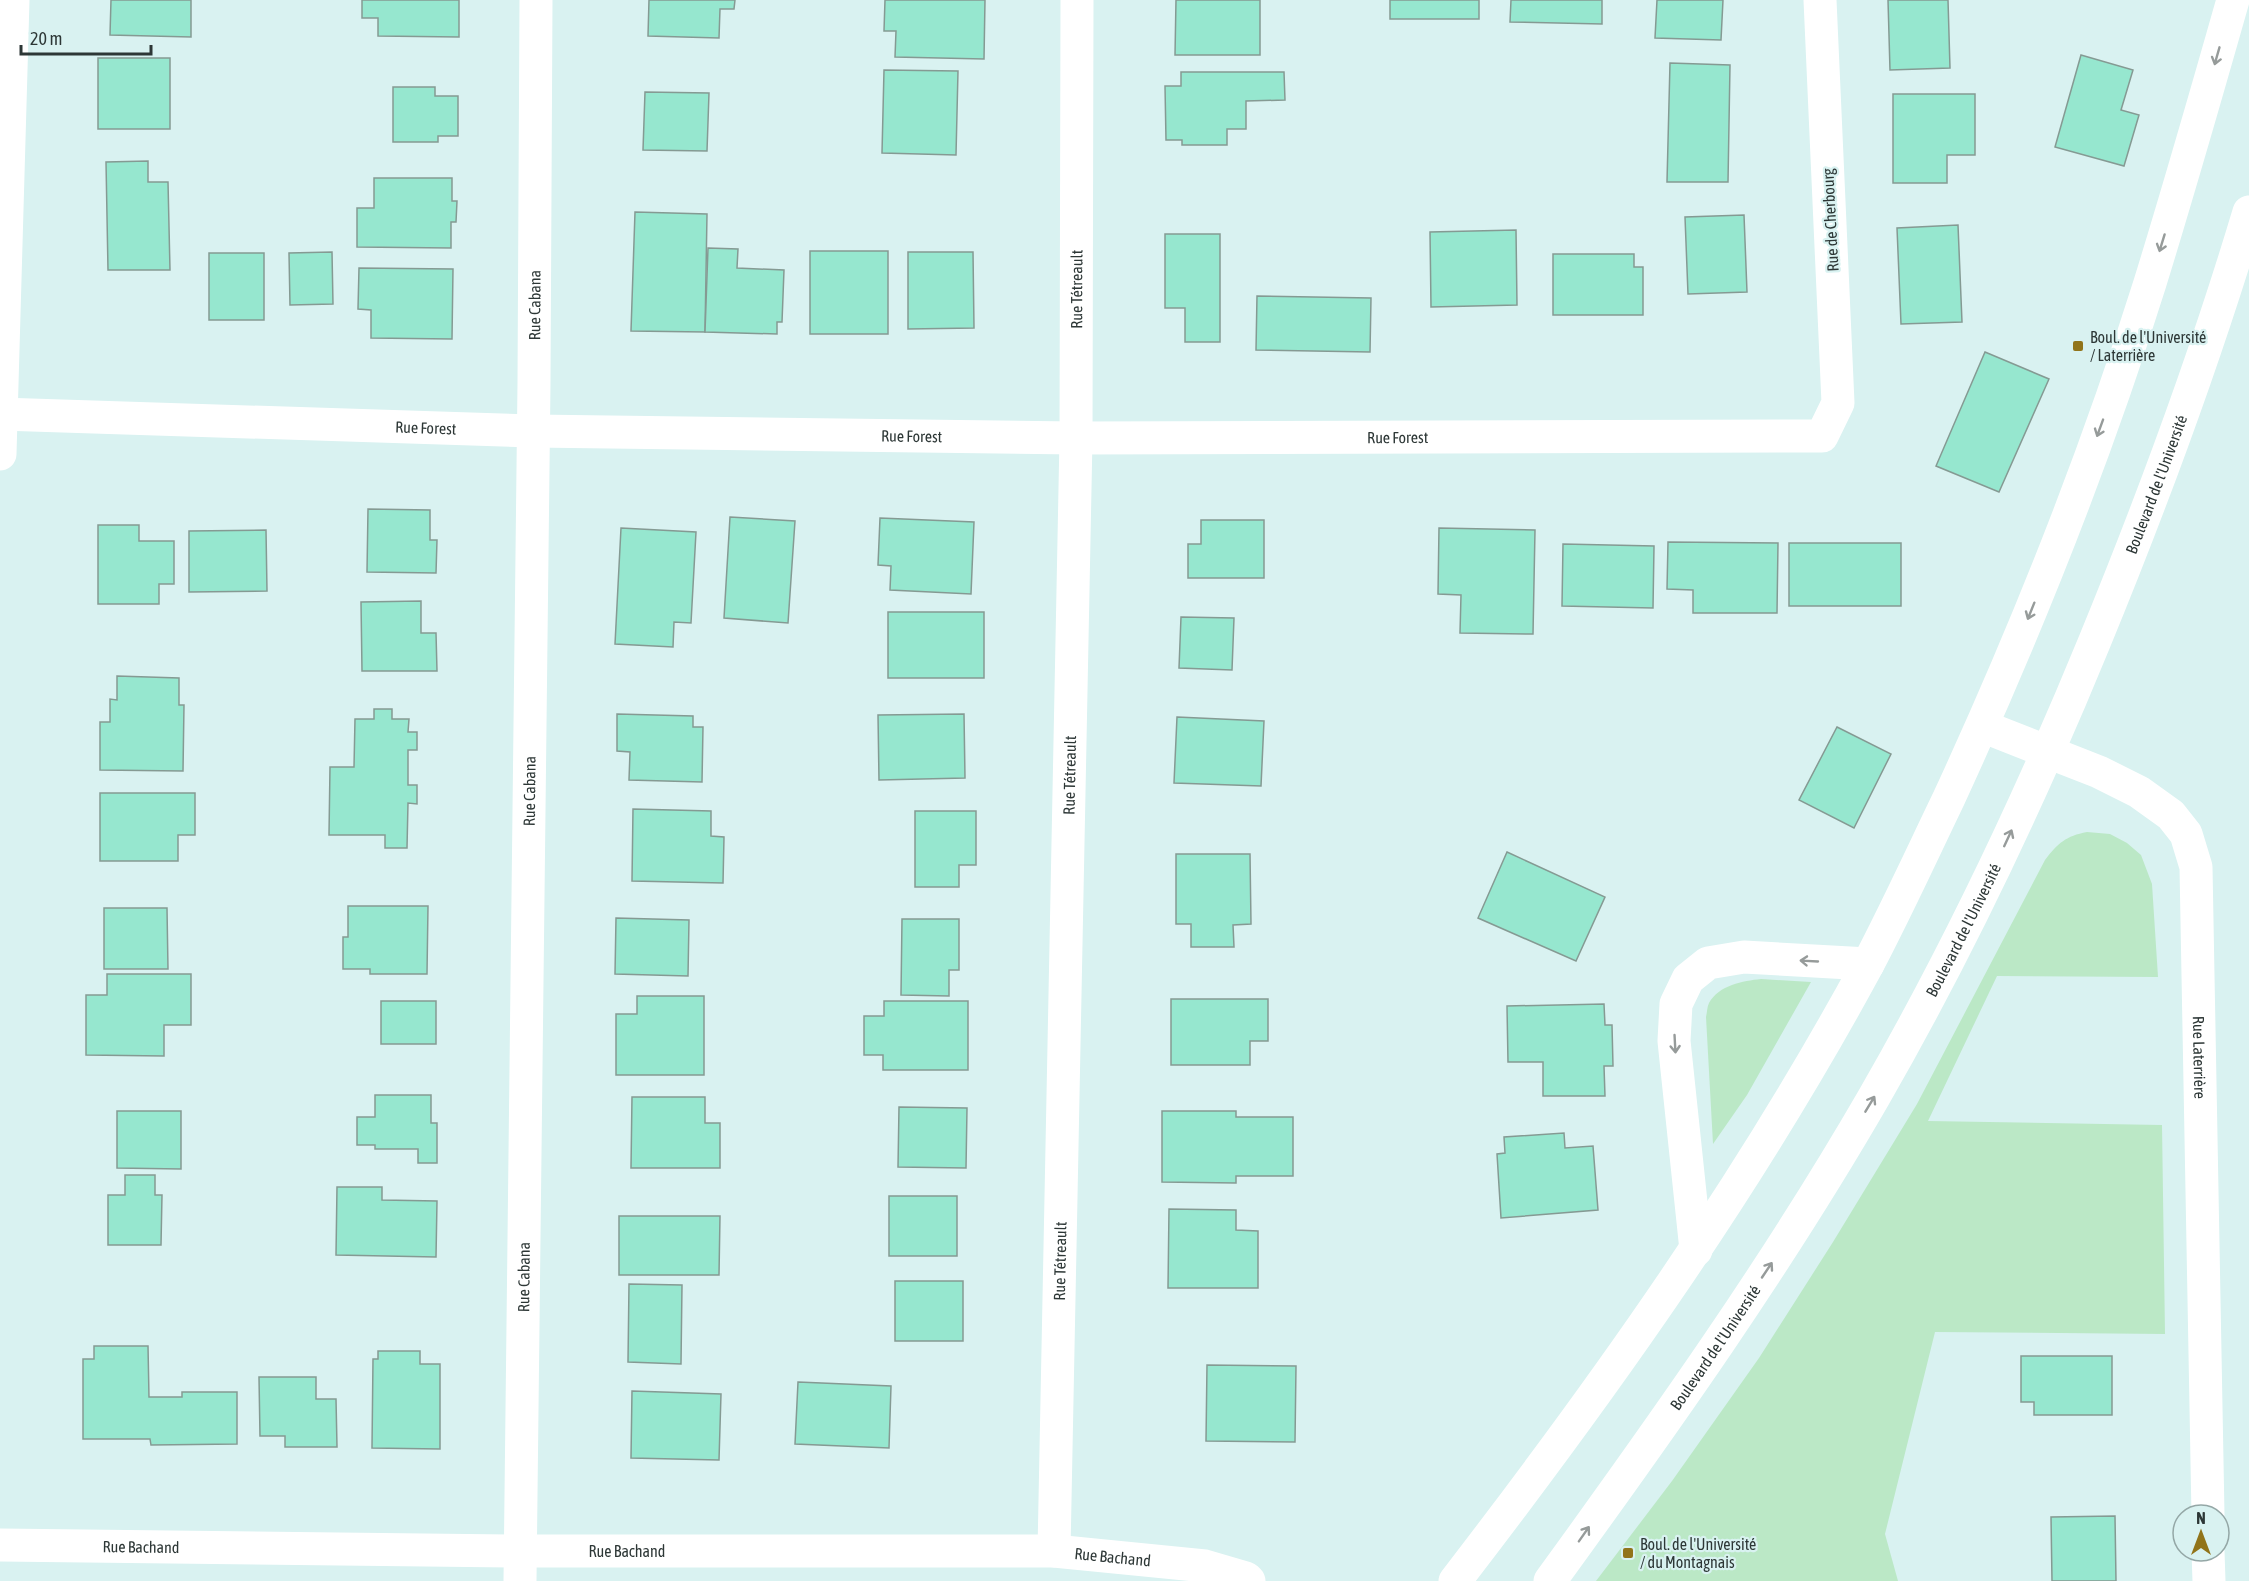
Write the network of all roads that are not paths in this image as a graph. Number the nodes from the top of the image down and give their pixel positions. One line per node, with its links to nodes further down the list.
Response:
1 (13, 0): 7 (street)
2 (536, 0): 8 (street, Rue Cabana)
3 (1077, 0): 10 (street, Rue Tétreault)
4 (1820, 0): 9 (street, Rue de Cherbourg)
5 (2233, 0): 12 (street, one-way to 12)
6 (2249, 212): 13 (street, Boulevard de l'Université)
7 (0, 414): 8 (street, Rue Forest); 11 (street)
8 (533, 431): 10 (street, Rue Forest); 20 (street, Rue Cabana)
9 (1822, 436): 10 (street, Rue Forest)
10 (1076, 438): 18 (street, Rue Tétreault)
11 (0, 454)
12 (1982, 726): 13 (street, Rue Laterrière); 14 (street)
13 (2049, 753): 16 (street, Rue Laterrière); 23 (street, Boulevard de l'Université, one-way to 13)
14 (1868, 964): 15 (street); 15 (street, one-way to 15)
15 (1696, 1250): 22 (street)
16 (2208, 1503)
17 (0, 1545): 20 (street, Rue Bachand)
18 (1054, 1551): 20 (street, Rue Bachand); 21 (street, Rue Bachand)
19 (2208, 1563): 24 (street)
20 (520, 1566)
21 (1249, 1581)
22 (1455, 1581)
23 (1550, 1581)
24 (2209, 1581)

